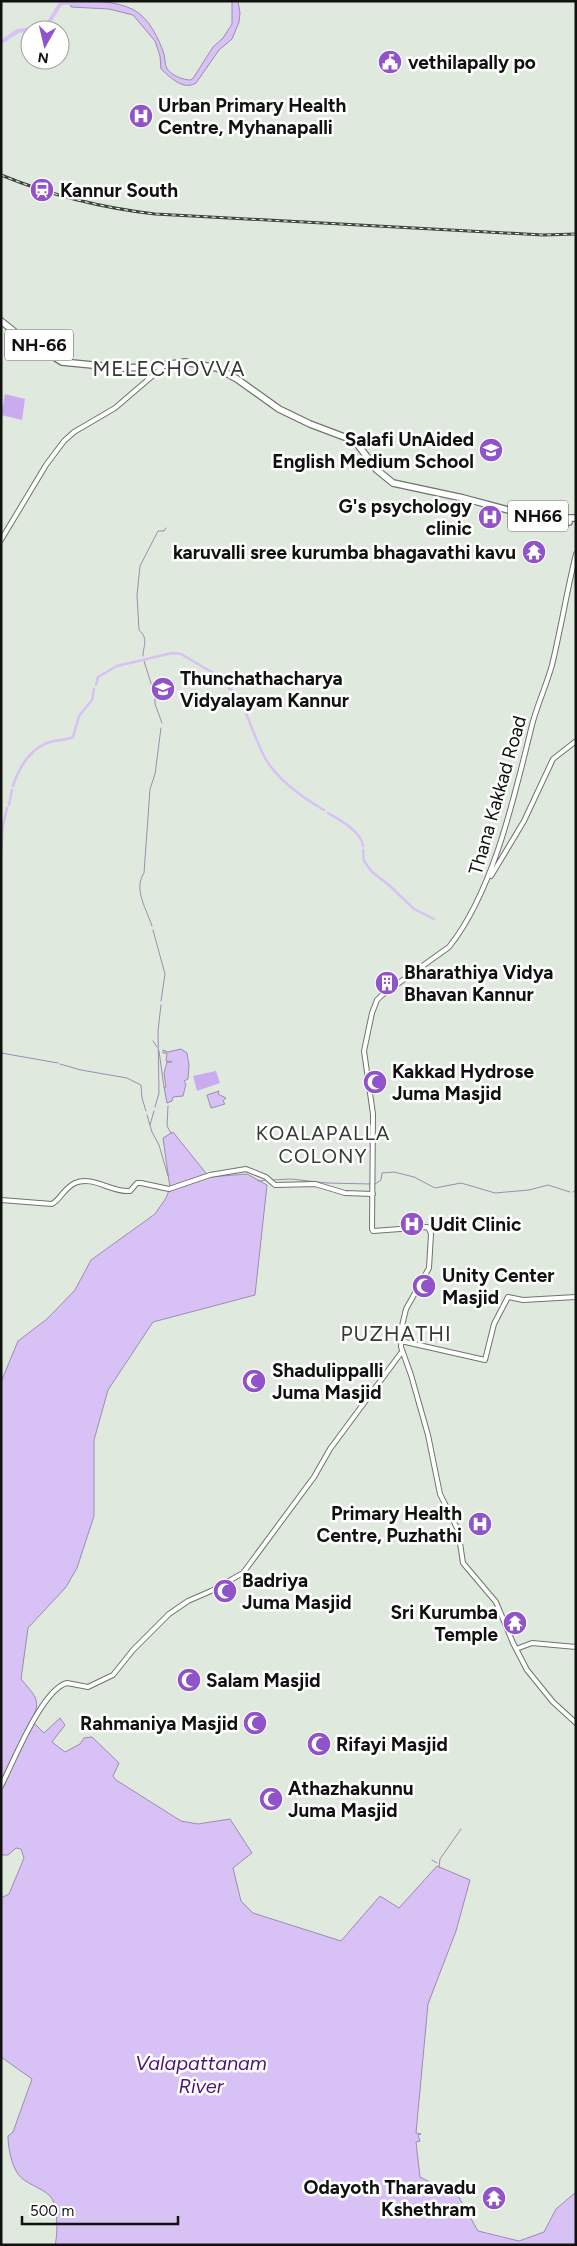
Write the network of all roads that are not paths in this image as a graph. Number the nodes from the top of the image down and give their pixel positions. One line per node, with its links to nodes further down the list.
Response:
1 (1, 319): 2 (highway, NH66)
2 (156, 370): 3 (highway, NH66); 4 (main road)
3 (576, 520)
4 (1, 540)
5 (576, 554): 7 (main road, Thana Kakkad Road)
6 (576, 741): 7 (main road)
7 (490, 877): 8 (main road, Thana Kakkad Road)
8 (373, 1194): 9 (main road); 11 (main road, Thana Kakkad Road)
9 (1, 1200)
10 (576, 1297): 11 (main road)
11 (401, 1341): 12 (main road, Thana Kakkad Road)
12 (402, 1353): 14 (main road, Thana Kakkad Road); 16 (main road)
13 (576, 1647): 14 (main road)
14 (516, 1649): 15 (main road, Thana Kakkad Road)
15 (576, 1723)
16 (1, 1786)

